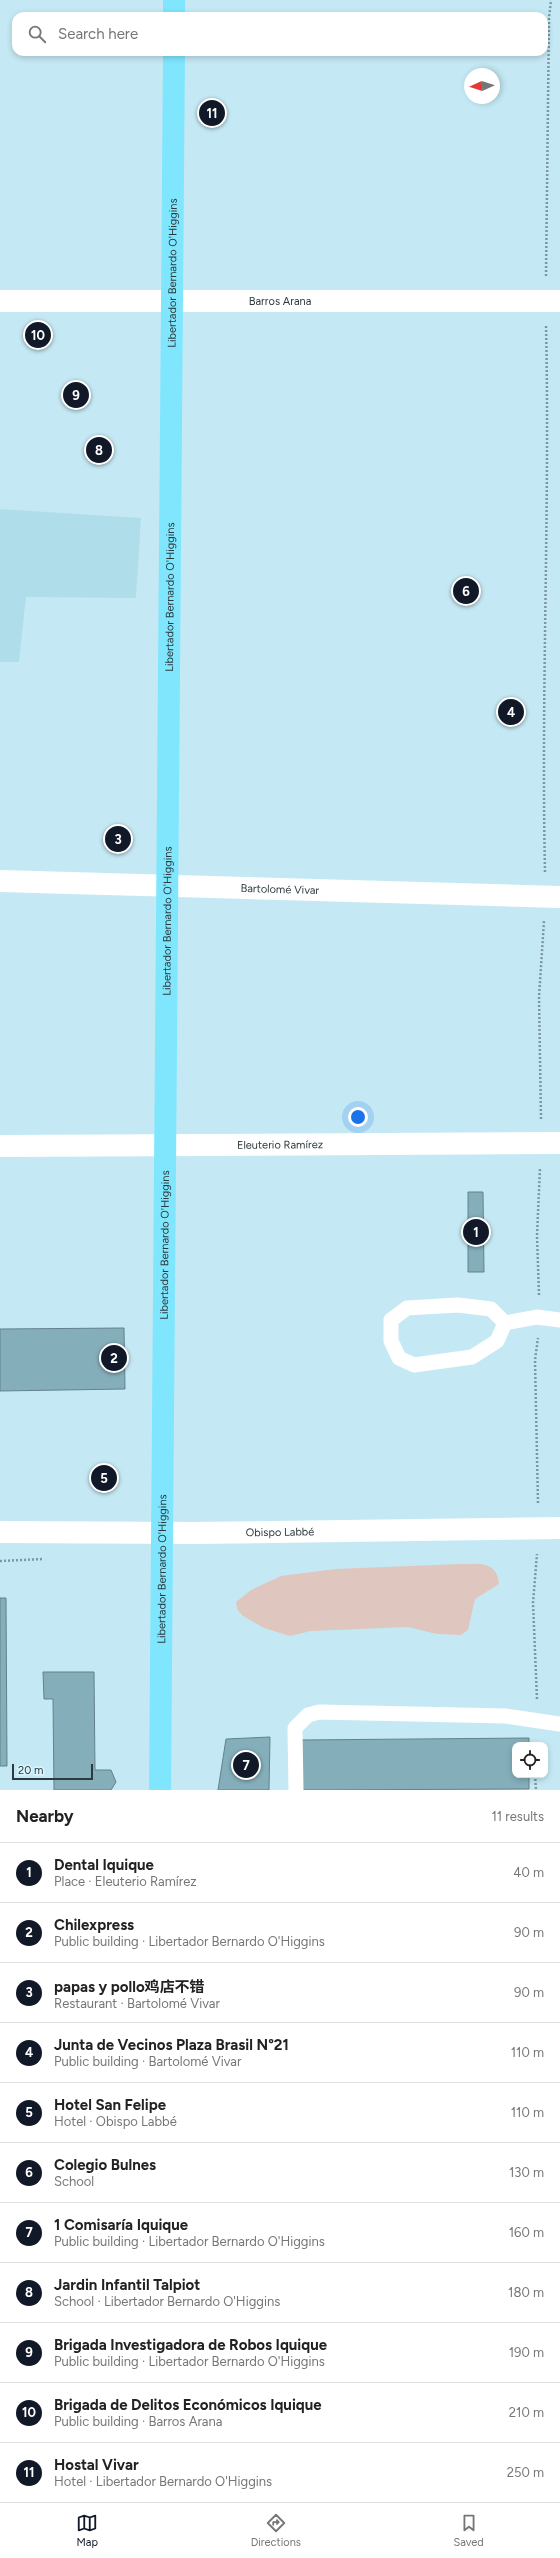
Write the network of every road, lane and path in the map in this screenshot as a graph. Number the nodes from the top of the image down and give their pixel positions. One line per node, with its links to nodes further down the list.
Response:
1 (174, 0): 2 (main road)
2 (174, 12)
3 (174, 56): 5 (main road, Libertador Bernardo O'Higgins)
4 (0, 300): 5 (street, Barros Arana)
5 (172, 301): 6 (street, Barros Arana); 8 (main road, Libertador Bernardo O'Higgins)
6 (560, 301)
7 (0, 881): 8 (street, Bartolomé Vivar)
8 (167, 886): 9 (street, Bartolomé Vivar); 11 (main road, Libertador Bernardo O'Higgins)
9 (560, 897)
10 (560, 1143): 11 (street, Eleuterio Ramírez)
11 (165, 1145): 12 (street, Eleuterio Ramírez); 17 (main road, Libertador Bernardo O'Higgins)
12 (0, 1146)
13 (560, 1320): 14 (lane)
14 (505, 1323): 14 (lane)
15 (560, 1528): 17 (street, Obispo Labbé)
16 (0, 1532): 17 (street, Obispo Labbé)
17 (162, 1532): 20 (main road, Libertador Bernardo O'Higgins)
18 (560, 1724): 21 (lane)
19 (535, 1778): 22 (path)
20 (160, 1790)
21 (296, 1790)
22 (536, 1790)

